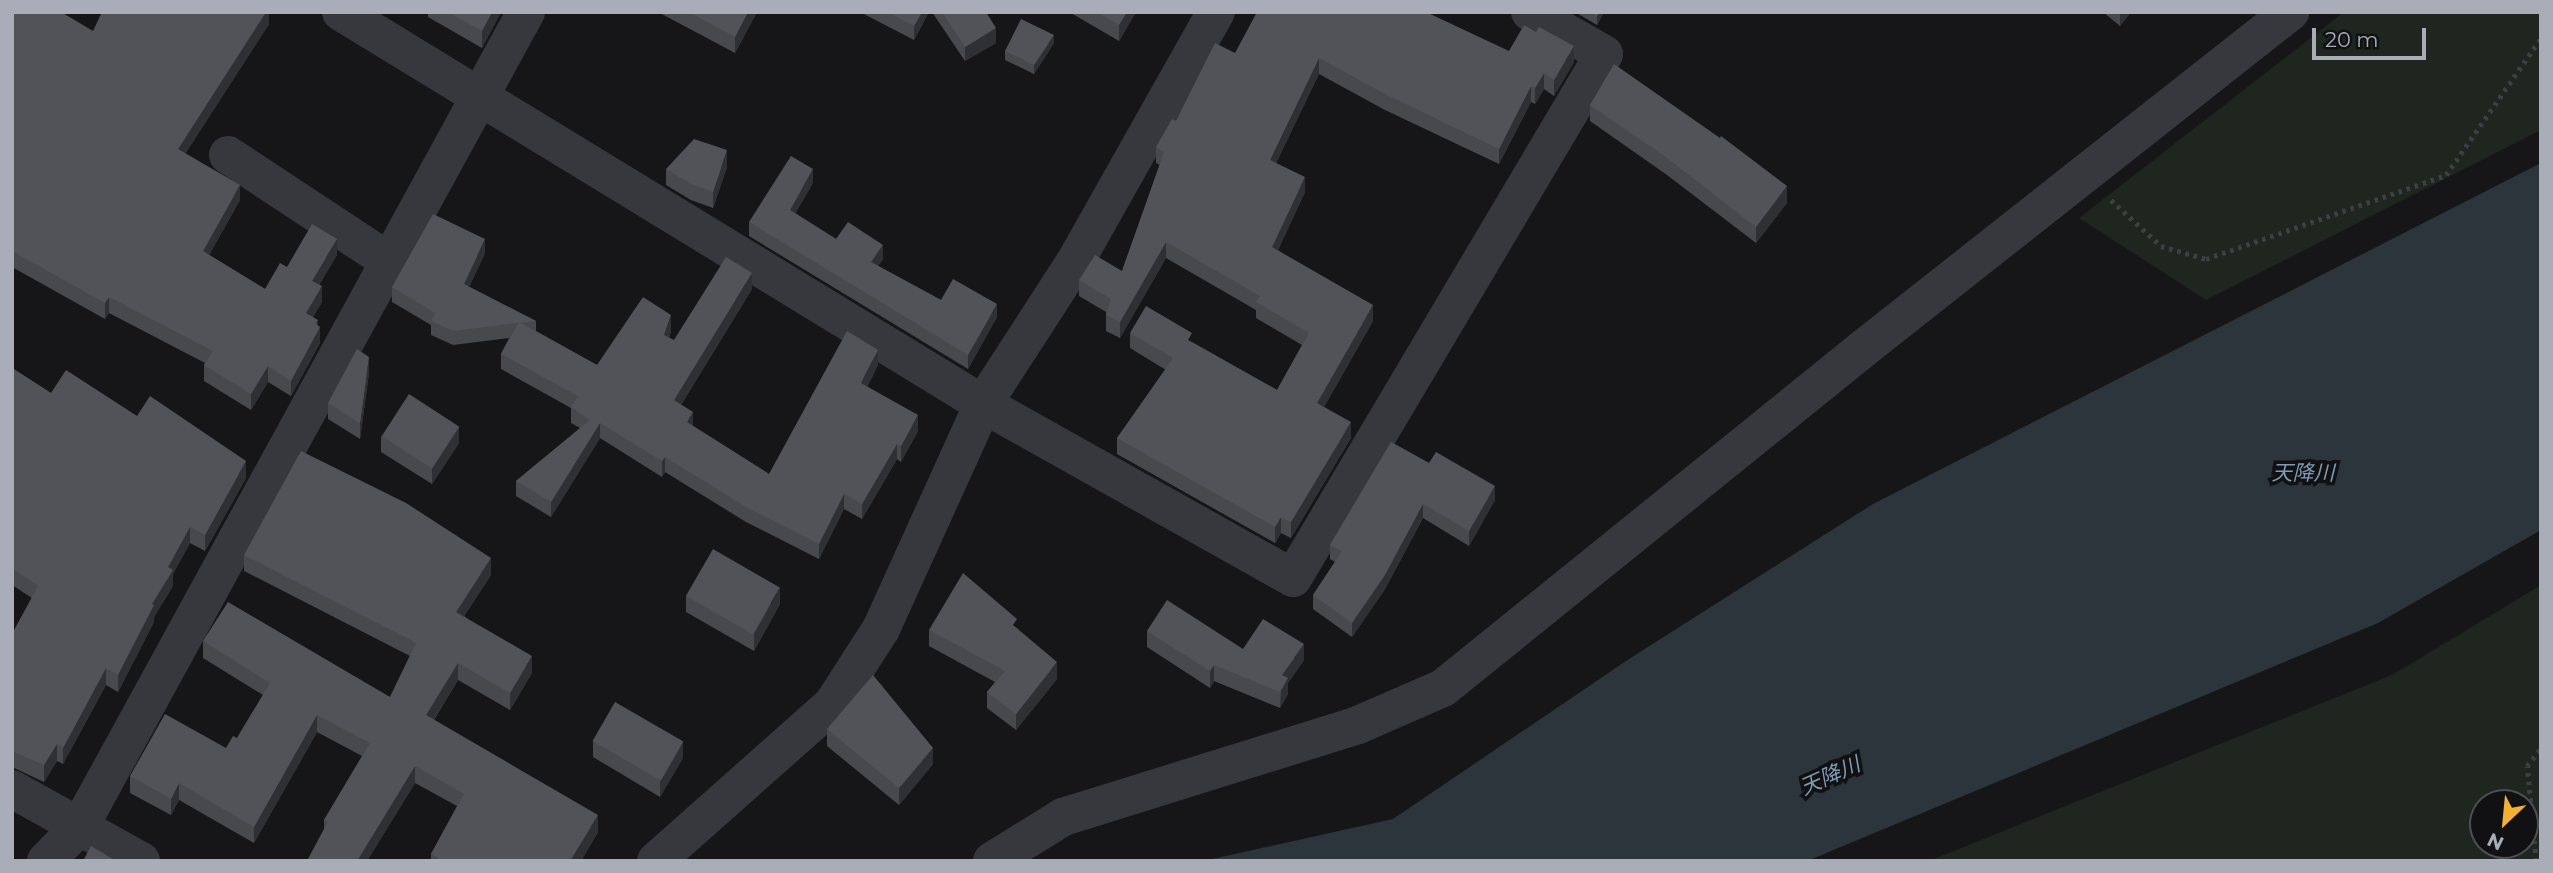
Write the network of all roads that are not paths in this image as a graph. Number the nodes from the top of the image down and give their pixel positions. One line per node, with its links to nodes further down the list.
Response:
1 (341, 12): 6 (street)
2 (526, 12): 6 (street)
3 (1216, 12): 9 (street)
4 (1530, 12): 9 (street)
5 (2290, 12): 15 (street)
6 (478, 98): 8 (street); 9 (street)
7 (228, 155): 8 (street)
8 (389, 261): 11 (street)
9 (983, 404): 14 (street)
10 (12, 789): 11 (street)
11 (80, 826): 12 (street); 13 (street)
12 (46, 861)
13 (141, 861)
14 (656, 861)
15 (992, 861)

